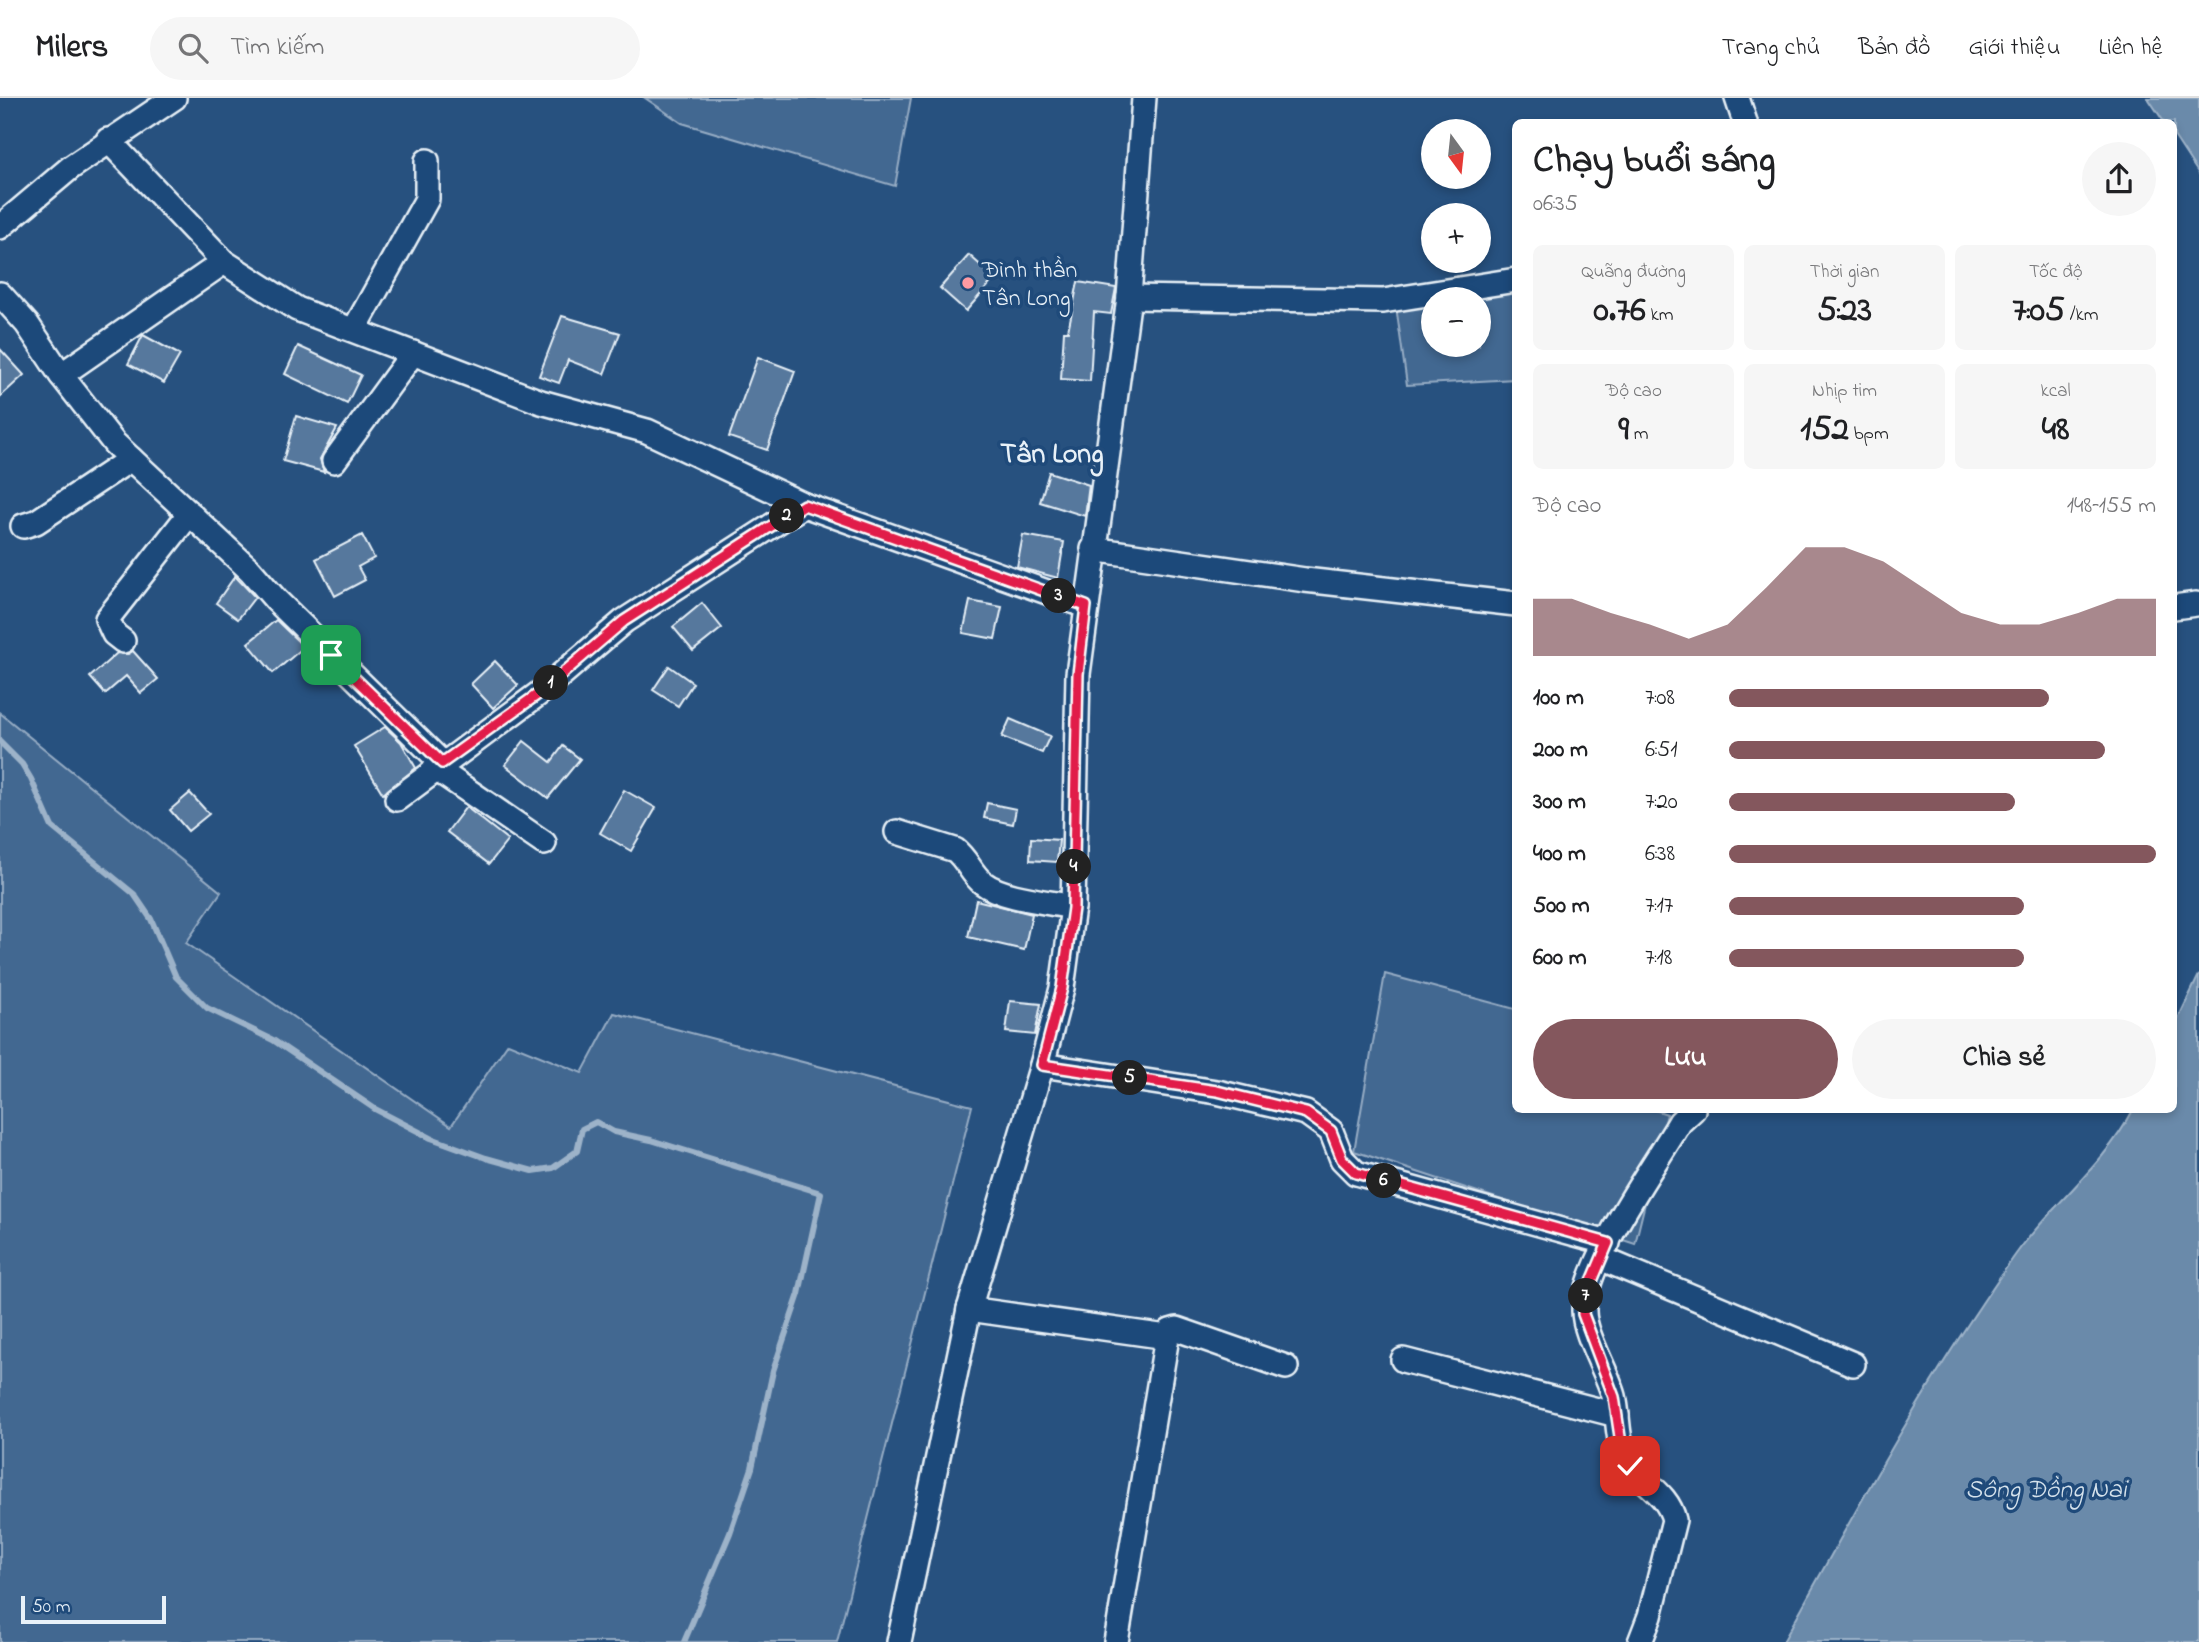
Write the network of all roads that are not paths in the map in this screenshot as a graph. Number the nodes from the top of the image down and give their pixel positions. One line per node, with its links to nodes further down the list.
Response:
1 (174, 98): 5 (street)
2 (1144, 98): 11 (street)
3 (1737, 98): 4 (street)
4 (1744, 119)
5 (108, 140): 7 (street); 8 (street)
6 (427, 161): 12 (street)
7 (0, 227)
8 (224, 261): 12 (street); 14 (street)
9 (1512, 281): 11 (street)
10 (0, 294): 14 (street)
11 (1129, 297): 20 (street)
12 (354, 330): 13 (street)
13 (414, 353): 16 (street); 17 (street)
14 (61, 375): 15 (street)
15 (131, 459): 18 (street); 19 (street)
16 (334, 461)
17 (804, 505): 22 (street); 24 (street)
18 (190, 513): 23 (street); 24 (street)
19 (23, 526)
20 (1093, 549): 21 (street); 22 (street)
21 (1512, 604)
22 (1086, 606): 28 (street)
23 (123, 641)
24 (438, 766): 25 (street); 27 (street)
25 (397, 799)
26 (897, 832): 28 (street)
27 (544, 844)
28 (1073, 908): 29 (street)
29 (1042, 1065): 31 (street); 32 (street)
30 (1690, 1113): 31 (street)
31 (1604, 1250): 35 (street); 37 (street)
32 (969, 1309): 33 (street); 38 (street)
33 (1167, 1337): 36 (street); 39 (street)
34 (1403, 1360): 37 (street)
35 (1853, 1364)
36 (1286, 1367)
37 (1617, 1415): 40 (street)
38 (899, 1642)
39 (1116, 1642)
40 (1640, 1642)

